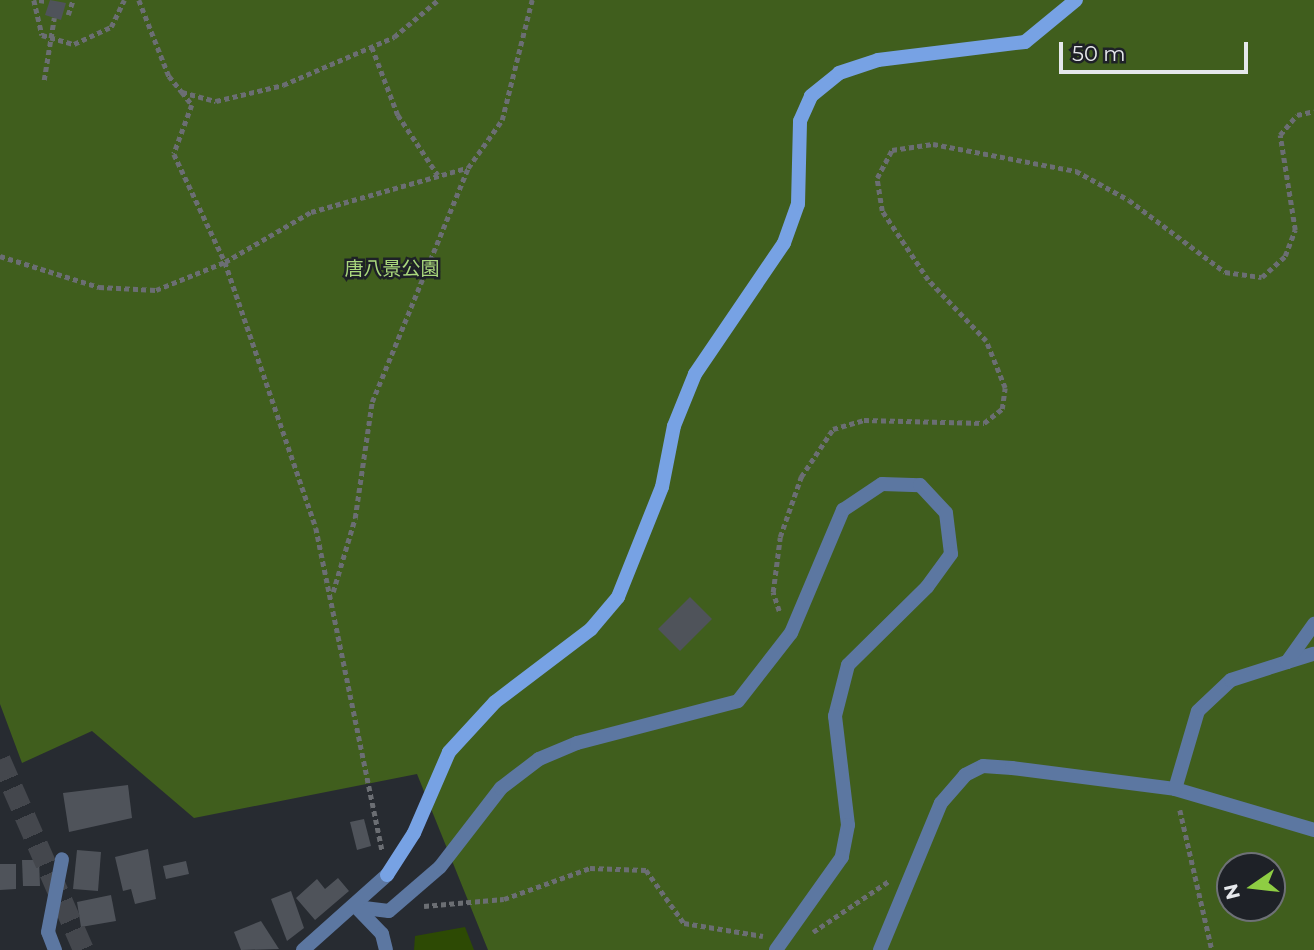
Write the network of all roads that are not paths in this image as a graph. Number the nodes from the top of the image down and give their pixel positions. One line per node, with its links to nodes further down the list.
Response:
1 (1076, 0): 8 (street)
2 (1314, 624): 4 (street)
3 (1314, 654): 4 (street)
4 (1287, 662): 5 (street)
5 (1175, 789): 6 (street); 13 (street)
6 (1314, 830)
7 (62, 859): 9 (street)
8 (356, 907): 10 (street); 11 (street); 12 (street)
9 (55, 950)
10 (303, 950)
11 (387, 950)
12 (776, 950)
13 (880, 950)

